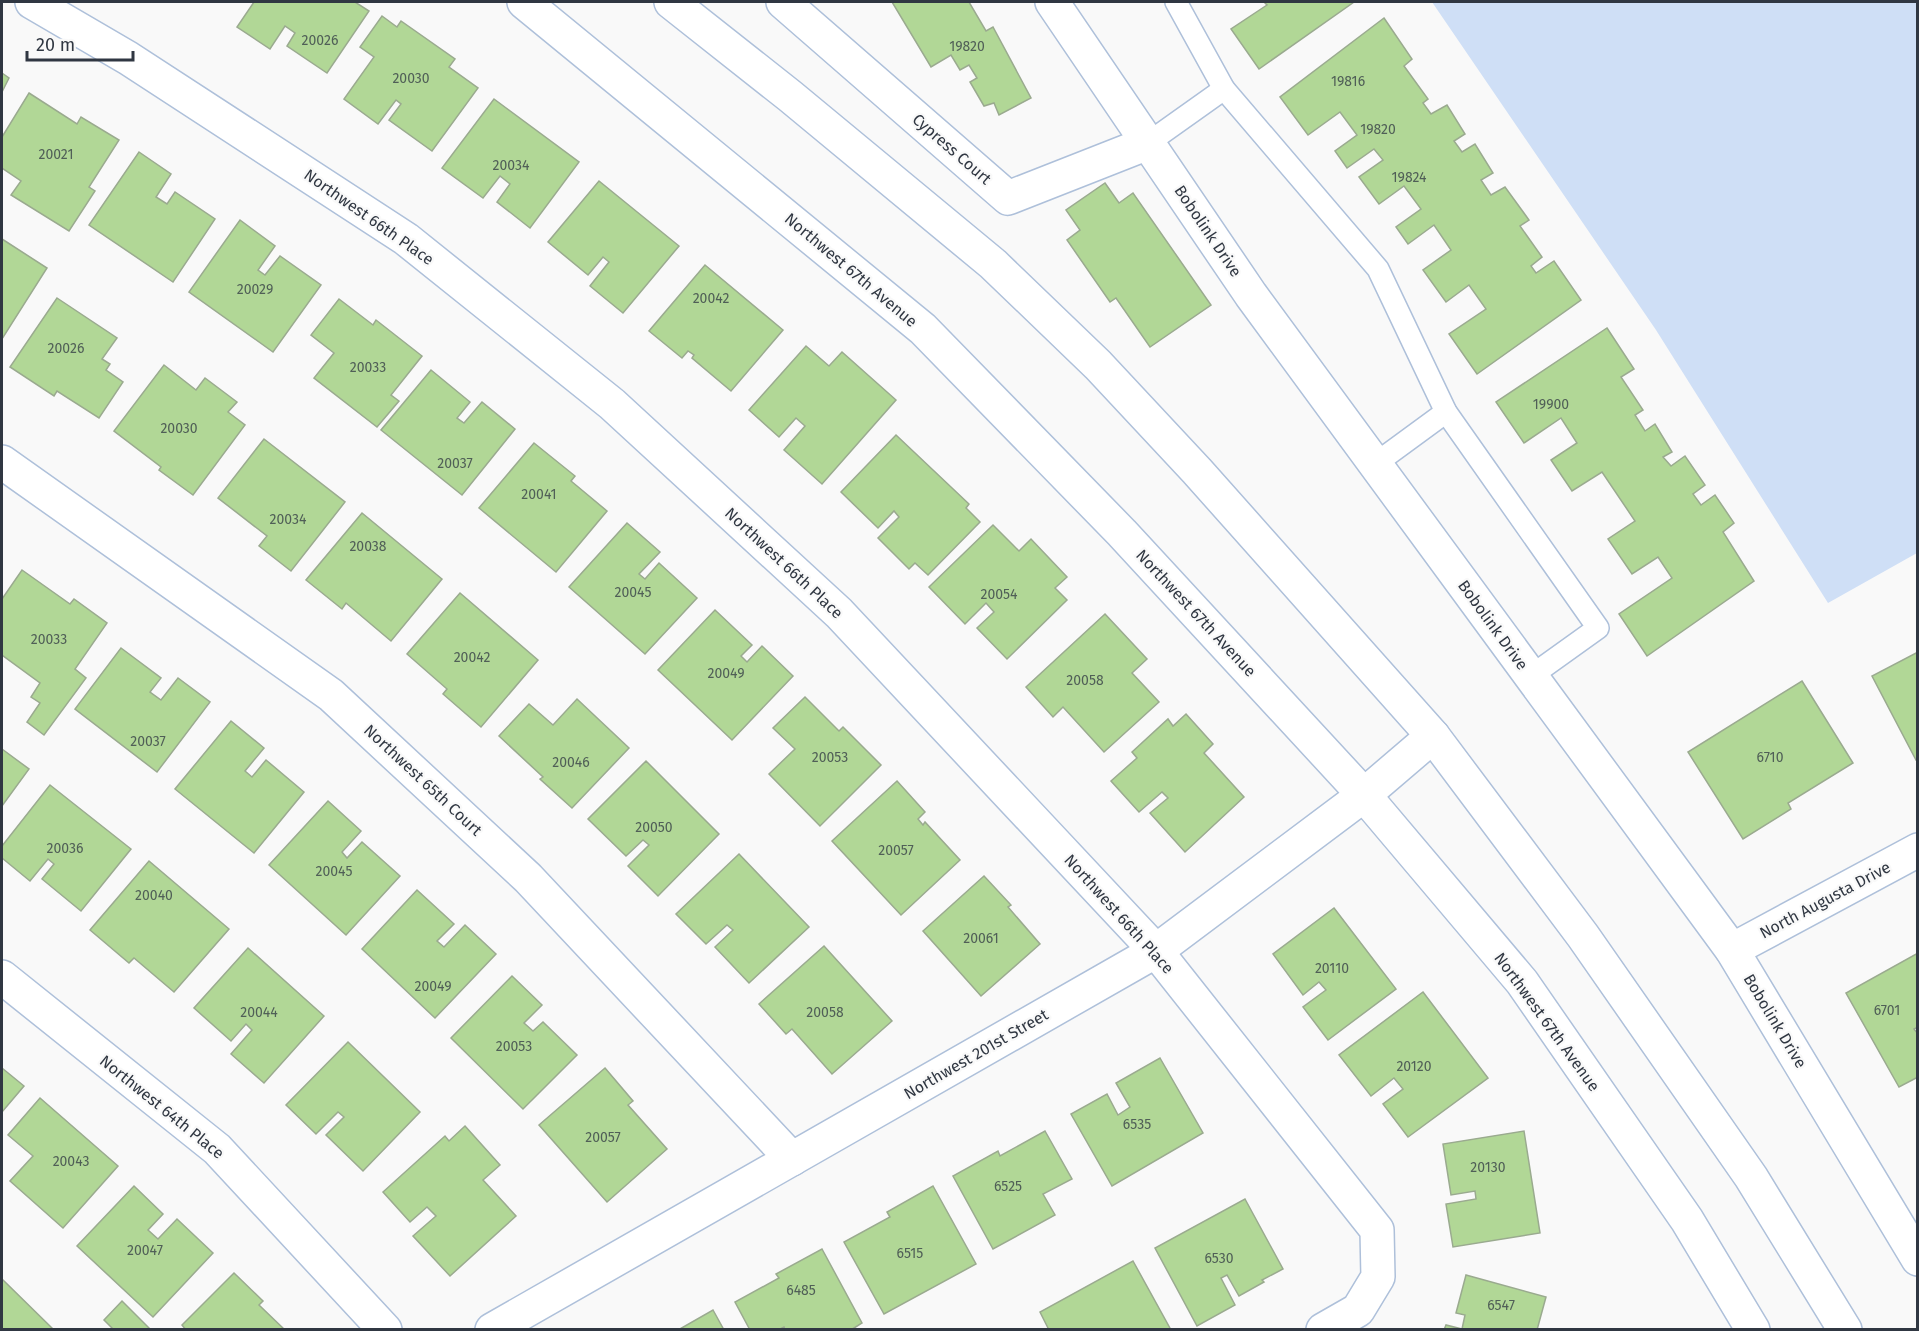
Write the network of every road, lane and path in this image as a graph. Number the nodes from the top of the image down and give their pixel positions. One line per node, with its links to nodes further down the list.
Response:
1 (32, 2): 17 (street, Northwest 66th Place)
2 (524, 2): 14 (street, Northwest 67th Avenue)
3 (671, 2): 13 (street)
4 (783, 2): 8 (street, Cypress Court)
5 (1052, 2): 8 (street, Bobolink Drive)
6 (1176, 2): 7 (lane)
7 (1224, 89): 8 (lane); 9 (lane)
8 (1148, 143): 11 (street, Bobolink Drive)
9 (1446, 412): 11 (lane); 12 (lane)
10 (2, 462): 19 (street, Northwest 65th Court)
11 (1375, 464): 12 (street, Bobolink Drive)
12 (1531, 676): 16 (street, Bobolink Drive)
13 (1433, 736): 14 (street, Northwest 201st Street); 25 (street)
14 (1364, 795): 17 (street, Northwest 201st Street); 24 (street, Northwest 67th Avenue)
15 (1917, 850): 16 (street, North Augusta Drive)
16 (1732, 950): 20 (street, Bobolink Drive)
17 (1156, 951): 19 (street, Northwest 201st Street); 23 (street, Northwest 66th Place)
18 (2, 977): 21 (street, Northwest 64th Place)
19 (792, 1160): 22 (street, Northwest 201st Street)
20 (1917, 1259)
21 (385, 1329)
22 (492, 1329)
23 (1323, 1329)
24 (1753, 1329)
25 (1845, 1329)

